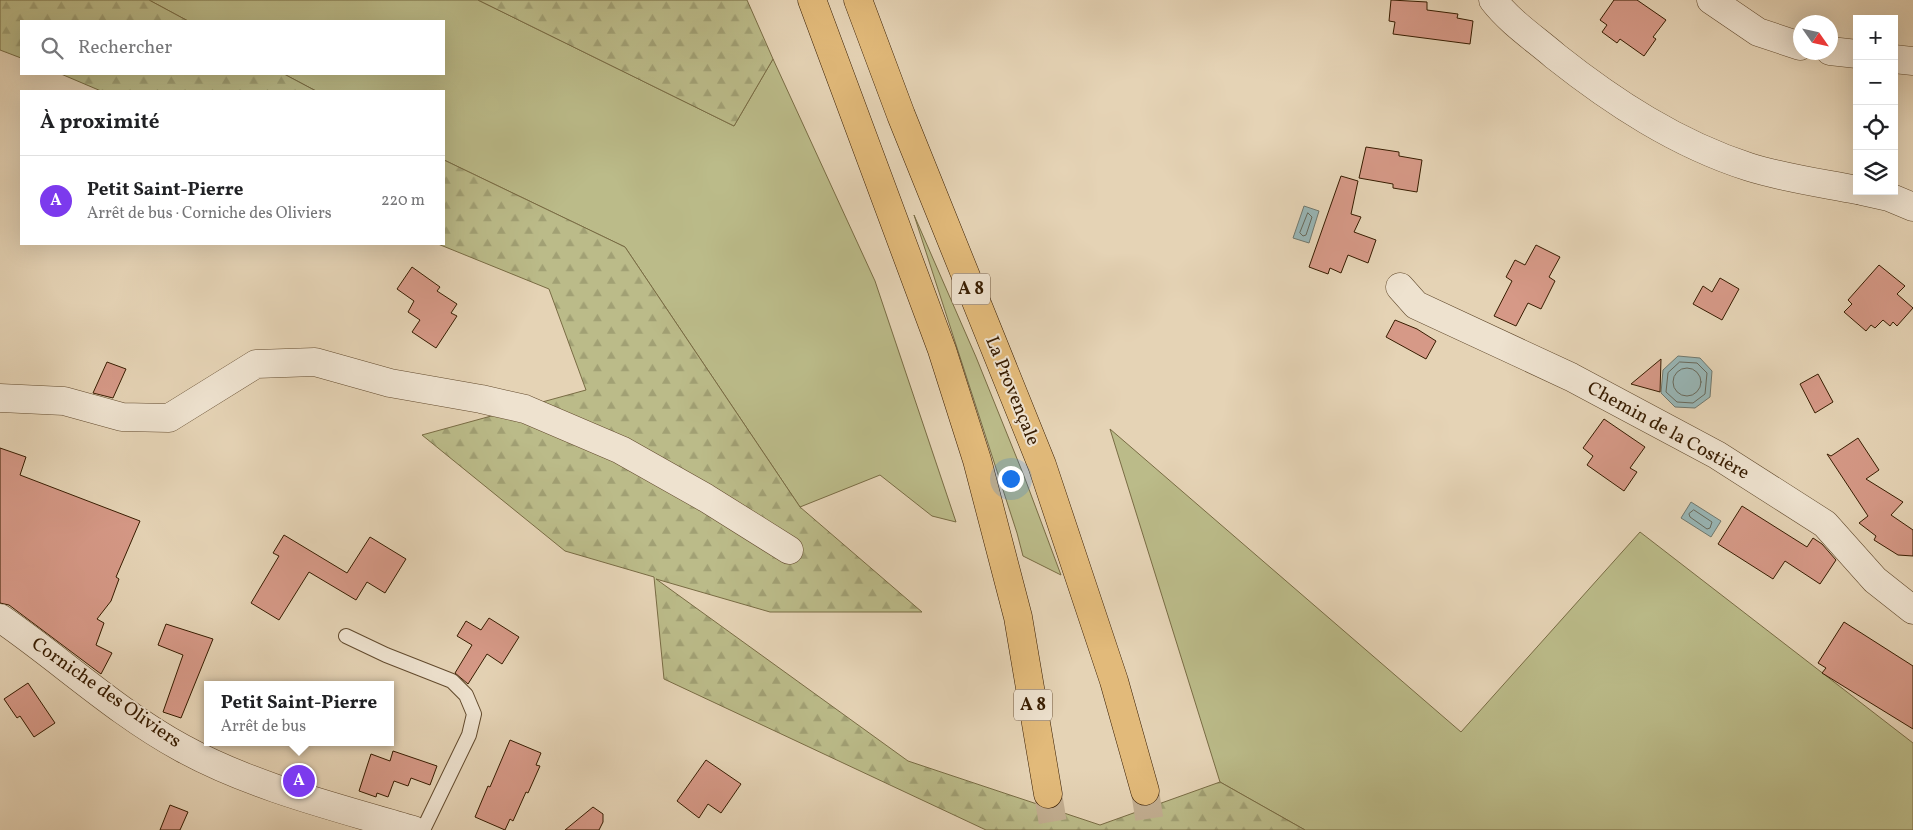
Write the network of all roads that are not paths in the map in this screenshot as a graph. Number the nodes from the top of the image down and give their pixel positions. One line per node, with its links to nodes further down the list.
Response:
1 (812, 0): 20 (highway, A 8)
2 (858, 0): 19 (highway, La Provençale / A 8)
3 (1493, 0): 10 (street)
4 (1711, 0): 5 (street)
5 (1793, 44)
6 (1838, 52): 7 (street)
7 (1853, 54)
8 (1898, 59): 9 (street)
9 (1913, 61)
10 (1853, 189)
11 (1880, 195): 12 (street)
12 (1913, 207)
13 (1400, 287): 16 (street, Chemin de la Costière)
14 (0, 398): 15 (street)
15 (789, 550)
16 (1913, 610)
17 (0, 618): 21 (street, Corniche des Oliviers)
18 (346, 636): 22 (lane)
19 (1145, 790)
20 (1048, 794)
21 (413, 830)
22 (423, 830)

